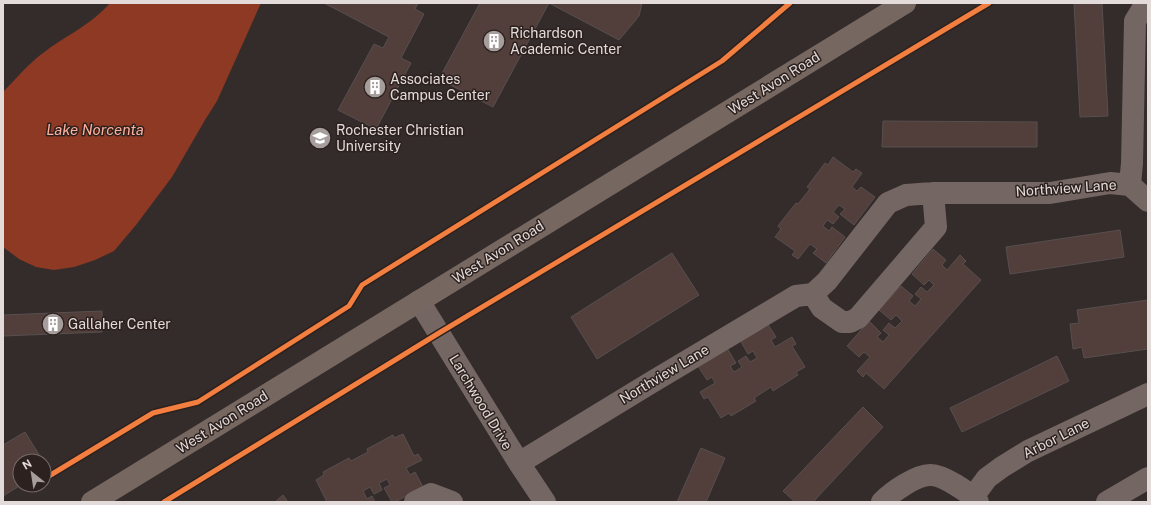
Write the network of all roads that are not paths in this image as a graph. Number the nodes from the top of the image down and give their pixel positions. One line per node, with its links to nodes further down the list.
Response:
1 (905, 3): 7 (main road, West Avon Road)
2 (1142, 13): 3 (street, Northview Lane)
3 (1130, 185): 4 (street, Northview Lane); 5 (street)
4 (933, 193): 6 (street, Northview Lane); 6 (street)
5 (1148, 201)
6 (813, 294): 9 (street, Northview Lane)
7 (419, 301): 9 (street, Larchwood Drive); 12 (main road, West Avon Road)
8 (1148, 394): 11 (street, Arbor Lane)
9 (518, 463): 15 (street, Larchwood Drive)
10 (1148, 478): 17 (street)
11 (976, 499): 16 (street)
12 (92, 502)
13 (415, 502): 14 (street)
14 (452, 502)
15 (545, 502)
16 (882, 502)
17 (1107, 502)

